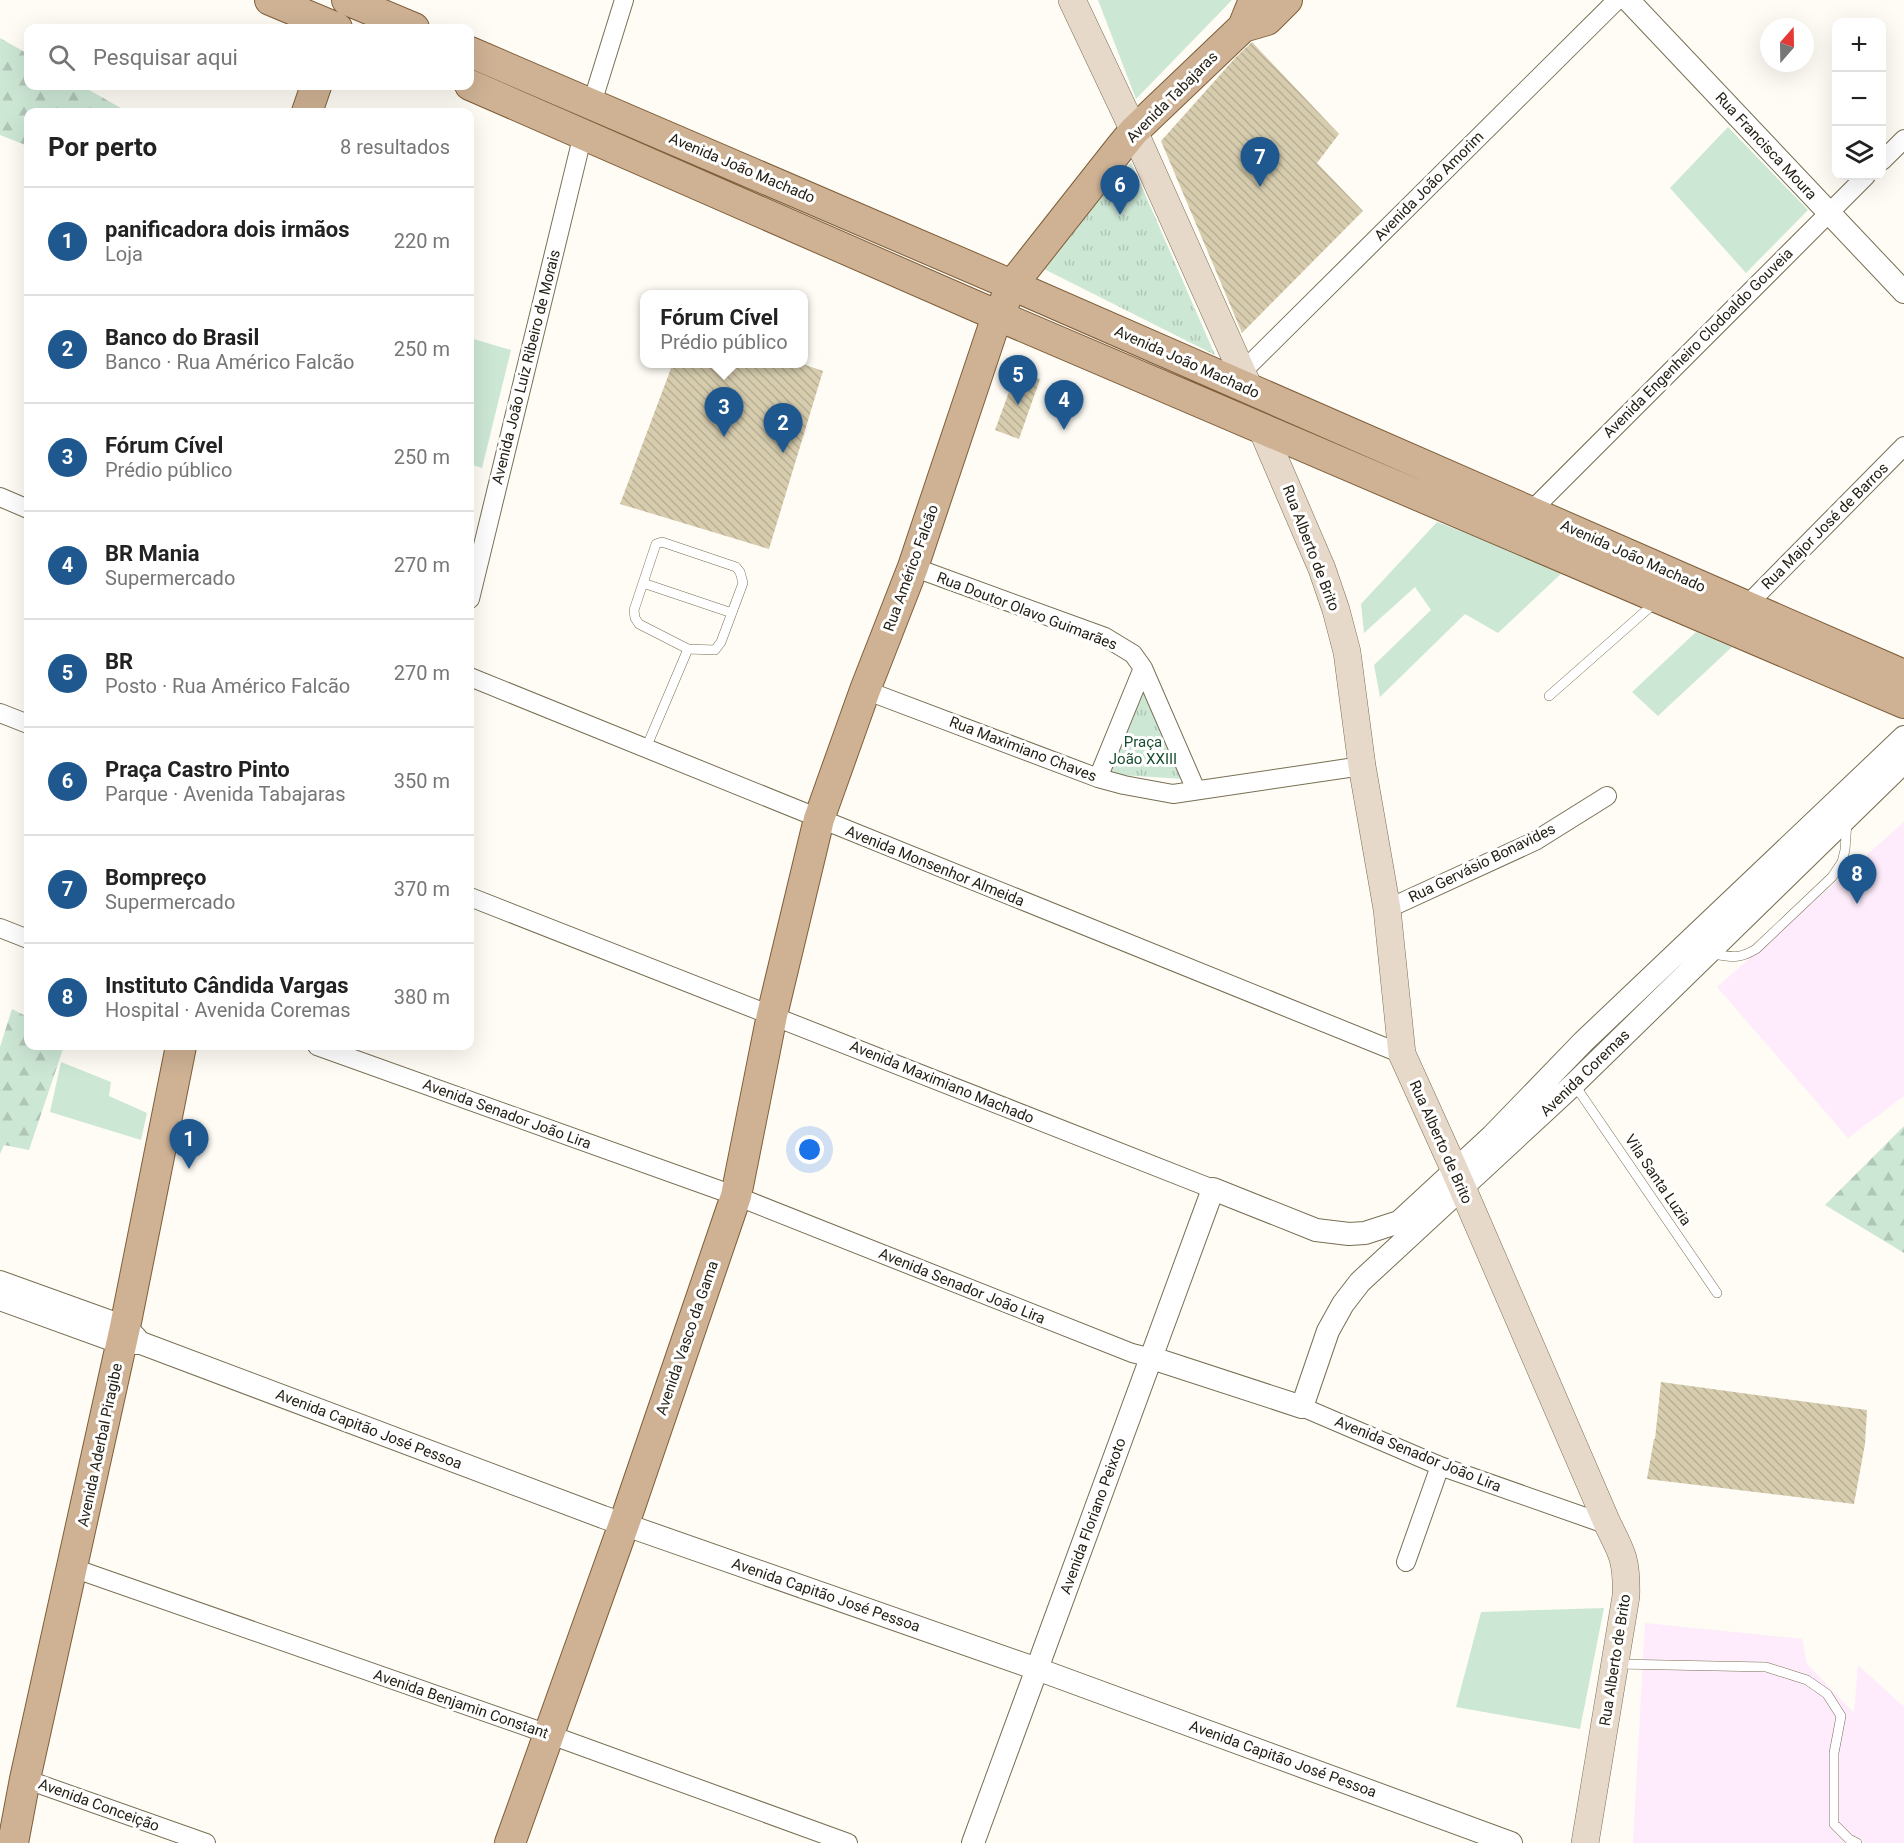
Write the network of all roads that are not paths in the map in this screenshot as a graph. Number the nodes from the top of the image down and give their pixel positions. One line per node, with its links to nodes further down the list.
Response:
1 (270, 0): 9 (main road)
2 (346, 0): 10 (main road); 11 (main road)
3 (624, 0): 16 (street)
4 (1072, 0): 18 (main road)
5 (1257, 0): 12 (main road, Avenida Tabajaras)
6 (1287, 0): 12 (main road, Avenida Tabajaras)
7 (1617, 0): 27 (street, Avenida João Amorim)
8 (1628, 0): 23 (street, Rua Francisca Moura)
9 (326, 24)
10 (337, 24)
11 (404, 24)
12 (1243, 27): 18 (main road, Avenida Tabajaras)
13 (474, 54): 16 (main road, Avenida João Machado)
14 (474, 87): 19 (main road, Avenida João Machado)
15 (315, 90): 17 (main road)
16 (592, 103): 24 (main road, Avenida João Machado)
17 (308, 108)
18 (1134, 131): 24 (main road, Avenida Tabajaras); 27 (main road)
19 (584, 134): 26 (main road, Avenida João Machado); 34 (street, Avenida João Luiz Ribeiro de Morais)
20 (1904, 139): 21 (street)
21 (1886, 156)
22 (1862, 180): 23 (street, Avenida Engenheiro Clodoaldo Gouveia)
23 (1828, 212): 25 (street, Rua Francisca Moura); 32 (street, Avenida Engenheiro Clodoaldo Gouveia)
24 (1012, 285): 26 (main road, Avenida Tabajaras); 27 (main road, Avenida João Machado)
25 (1904, 292)
26 (999, 315): 28 (main road, Avenida João Machado); 33 (main road, Rua Américo Falcão)
27 (1246, 381): 32 (main road, Avenida João Machado)
28 (1261, 427): 36 (main road, Avenida João Machado); 51 (main road, Rua Alberto de Brito)
29 (1904, 446): 37 (street, Rua Major José de Barros)
30 (0, 498): 31 (street)
31 (24, 507)
32 (1531, 511): 37 (main road, Avenida João Machado)
33 (913, 567): 40 (street, Rua Doutor Olavo Guimarães); 43 (main road, Rua Américo Falcão)
34 (474, 583)
35 (643, 583): 38 (lane); 38 (lane); 39 (lane)
36 (1656, 596): 44 (lane); 45 (main road, Avenida João Machado)
37 (1746, 606): 41 (main road, Avenida João Machado)
38 (732, 613): 39 (lane)
39 (688, 649): 49 (lane)
40 (1143, 668): 52 (street); 53 (street, Rua Doutor Olavo Guimarães)
41 (1904, 675)
42 (474, 678): 49 (street, Avenida Monsenhor Almeida)
43 (865, 690): 52 (street, Rua Maximiano Chaves); 56 (main road, Rua Américo Falcão)
44 (1549, 696)
45 (1904, 703)
46 (0, 713): 47 (street)
47 (24, 722)
48 (1904, 737): 55 (street, Avenida Coremas)
49 (646, 748): 56 (street, Avenida Monsenhor Almeida)
50 (1904, 762): 57 (street, Avenida Coremas)
51 (1362, 766): 53 (street, Rua Maximiano Chaves); 59 (main road, Rua Alberto de Brito)
52 (1098, 778): 53 (street, Rua Maximiano Chaves)
53 (1196, 790)
54 (1607, 796): 59 (street, Rua Gervásio Bonavides)
55 (1842, 797): 57 (lane); 62 (street, Avenida Coremas)
56 (819, 819): 63 (main road, Avenida Vasco da Gama); 66 (street, Avenida Monsenhor Almeida)
57 (1847, 819): 62 (street, Avenida Coremas); 62 (lane)
58 (474, 899): 63 (street, Avenida Maximiano Machado)
59 (1387, 909): 66 (main road, Rua Alberto de Brito)
60 (0, 928): 61 (street)
61 (24, 937)
62 (1699, 947): 67 (street, Avenida Coremas); 68 (street, Avenida Coremas)
63 (772, 1015): 69 (street, Avenida Maximiano Machado); 70 (main road, Avenida Vasco da Gama)
64 (180, 1050): 75 (main road, Avenida Aderbal Piragibe)
65 (327, 1050): 70 (street, Avenida Senador João Lira)
66 (1402, 1054): 68 (main road, Rua Alberto de Brito)
67 (1574, 1084): 68 (street, Avenida Coremas); 73 (lane, Vila Santa Luzia)
68 (1459, 1180): 71 (street, Avenida Coremas); 77 (street, Avenida Coremas); 80 (main road, Rua Alberto de Brito)
69 (1213, 1189): 71 (street, Avenida Maximiano Machado); 76 (street, Avenida Floriano Peixoto)
70 (735, 1196): 76 (street, Avenida Senador João Lira); 79 (main road, Avenida Vasco da Gama)
71 (1414, 1209)
72 (0, 1282): 75 (street, Avenida Capitão José Pessoa)
73 (1717, 1293)
74 (0, 1299): 75 (street, Avenida Capitão José Pessoa)
75 (129, 1338): 79 (street, Avenida Capitão José Pessoa); 82 (main road, Avenida Aderbal Piragibe)
76 (1152, 1358): 77 (street, Avenida Senador João Lira); 84 (street, Avenida Floriano Peixoto)
77 (1302, 1407): 78 (street, Avenida Senador João Lira)
78 (1440, 1466): 80 (street, Avenida Senador João Lira); 81 (street)
79 (624, 1524): 84 (street, Avenida Capitão José Pessoa); 85 (main road, Avenida Vasco da Gama)
80 (1608, 1525): 83 (main road, Rua Alberto de Brito)
81 (1406, 1562)
82 (73, 1568): 85 (street, Avenida Benjamin Constant); 86 (main road, Avenida Aderbal Piragibe)
83 (1614, 1664): 93 (main road, Rua Alberto de Brito); 94 (lane)
84 (1037, 1669): 91 (street, Avenida Floriano Peixoto); 92 (street, Avenida Capitão José Pessoa)
85 (548, 1734): 89 (main road, Avenida Vasco da Gama); 90 (street, Avenida Benjamin Constant)
86 (25, 1779): 87 (main road, Avenida Aderbal Piragibe); 88 (street, Avenida Conceição)
87 (13, 1843)
88 (206, 1843)
89 (510, 1843)
90 (848, 1843)
91 (973, 1843)
92 (1511, 1843)
93 (1585, 1843)
94 (1857, 1843)

